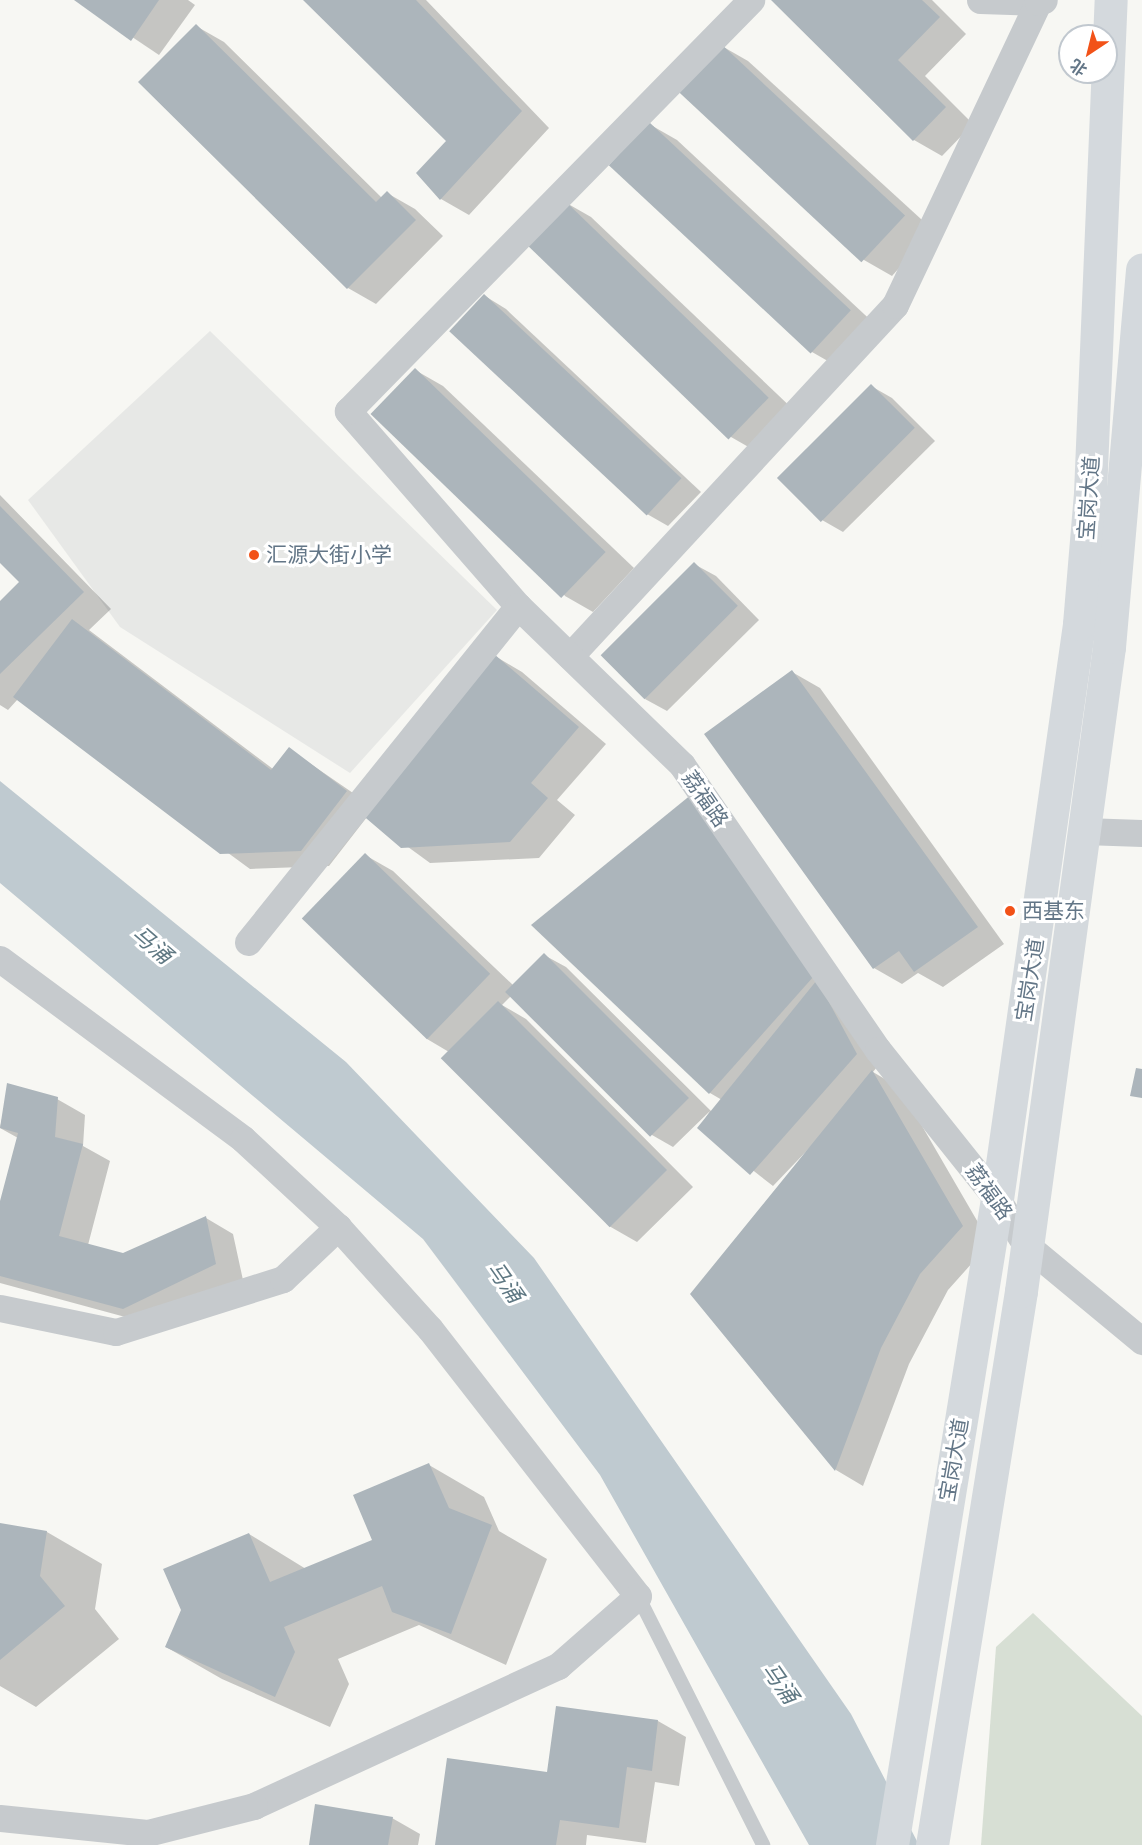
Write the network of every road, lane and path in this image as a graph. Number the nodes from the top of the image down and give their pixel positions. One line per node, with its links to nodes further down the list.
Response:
1 (751, 0): 6 (street, 荔福路)
2 (980, 0): 4 (street)
3 (1111, 0): 12 (main road, 宝岗大道)
4 (1041, 1): 7 (street)
5 (1142, 269): 8 (main road, 宝岗大道)
6 (518, 606): 7 (street, 荔福路); 10 (street)
7 (570, 656): 12 (street, 荔福路)
8 (1084, 831): 9 (street); 14 (main road, 宝岗大道)
9 (1142, 833)
10 (248, 942)
11 (0, 959): 13 (street)
12 (997, 1198): 14 (street, 荔福路); 21 (main road, 宝岗大道)
13 (338, 1227): 15 (street); 17 (street)
14 (1026, 1245): 16 (street, 荔福路); 22 (main road, 宝岗大道)
15 (0, 1308)
16 (1142, 1341)
17 (638, 1596): 19 (street); 20 (lane)
18 (0, 1818): 19 (street)
19 (170, 1836)
20 (763, 1845)
21 (892, 1845)
22 (933, 1845)

